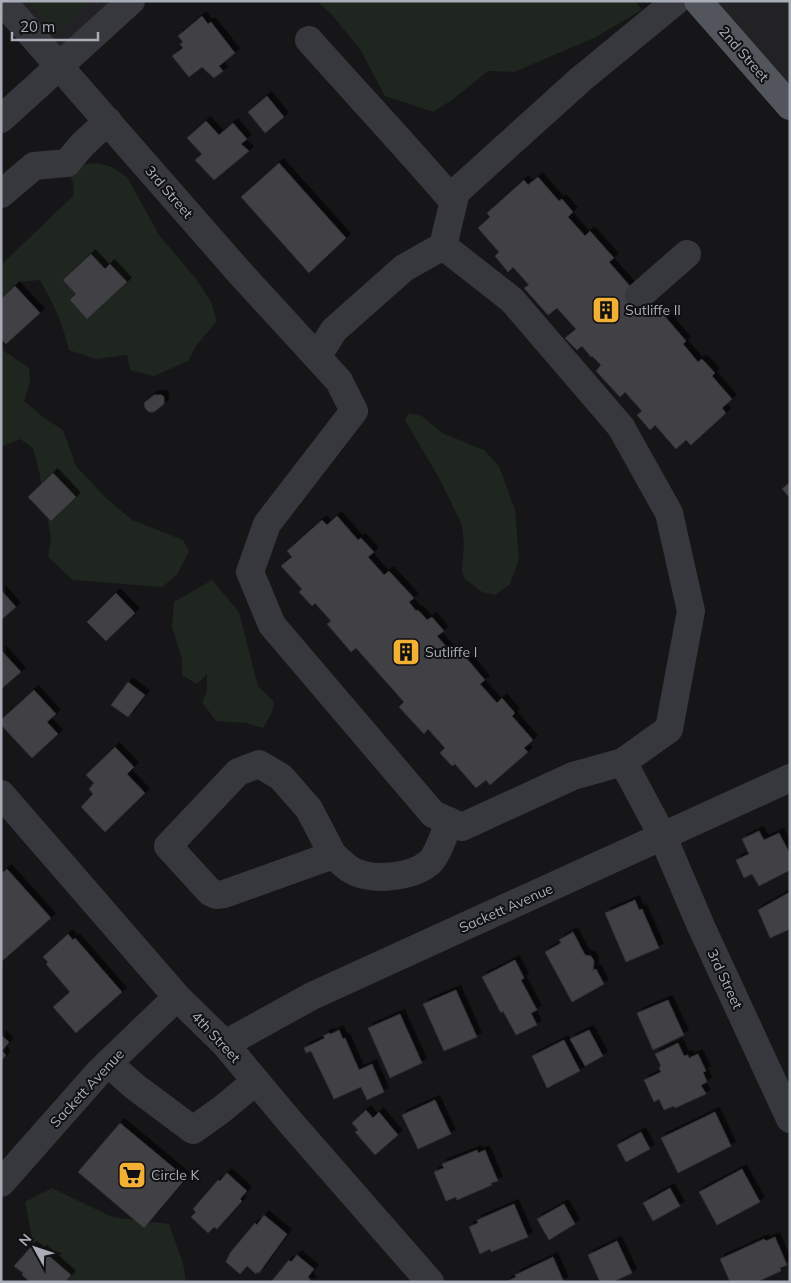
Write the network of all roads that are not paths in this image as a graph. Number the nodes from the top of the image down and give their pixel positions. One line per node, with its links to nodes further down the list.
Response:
1 (2, 1): 6 (street, 3rd Street)
2 (131, 1): 6 (street)
3 (676, 1): 11 (street)
4 (698, 1): 7 (main road, 2nd Street)
5 (309, 40): 11 (street)
6 (59, 66): 8 (street); 9 (street, 3rd Street)
7 (790, 106)
8 (1, 119)
9 (108, 121): 10 (street); 15 (street, 3rd Street)
10 (1, 194)
11 (454, 201): 12 (street)
12 (443, 246): 15 (street); 16 (street)
13 (687, 254): 14 (street)
14 (639, 296)
15 (317, 357): 19 (street, 3rd Street)
16 (623, 762): 19 (street); 20 (street, 3rd Street)
17 (790, 778): 20 (street, Sackett Avenue)
18 (1, 794): 22 (street, 4th Street)
19 (448, 821): 21 (street)
20 (663, 837): 23 (street, Sackett Avenue); 26 (street, 3rd Street)
21 (333, 856): 21 (street)
22 (177, 997): 23 (street, 4th Street); 24 (street, Sackett Avenue)
23 (225, 1044): 25 (street, 4th Street)
24 (108, 1064): 25 (street); 27 (street, Sackett Avenue)
25 (256, 1081): 28 (street, 4th Street)
26 (790, 1119)
27 (1, 1183)
28 (430, 1282)

